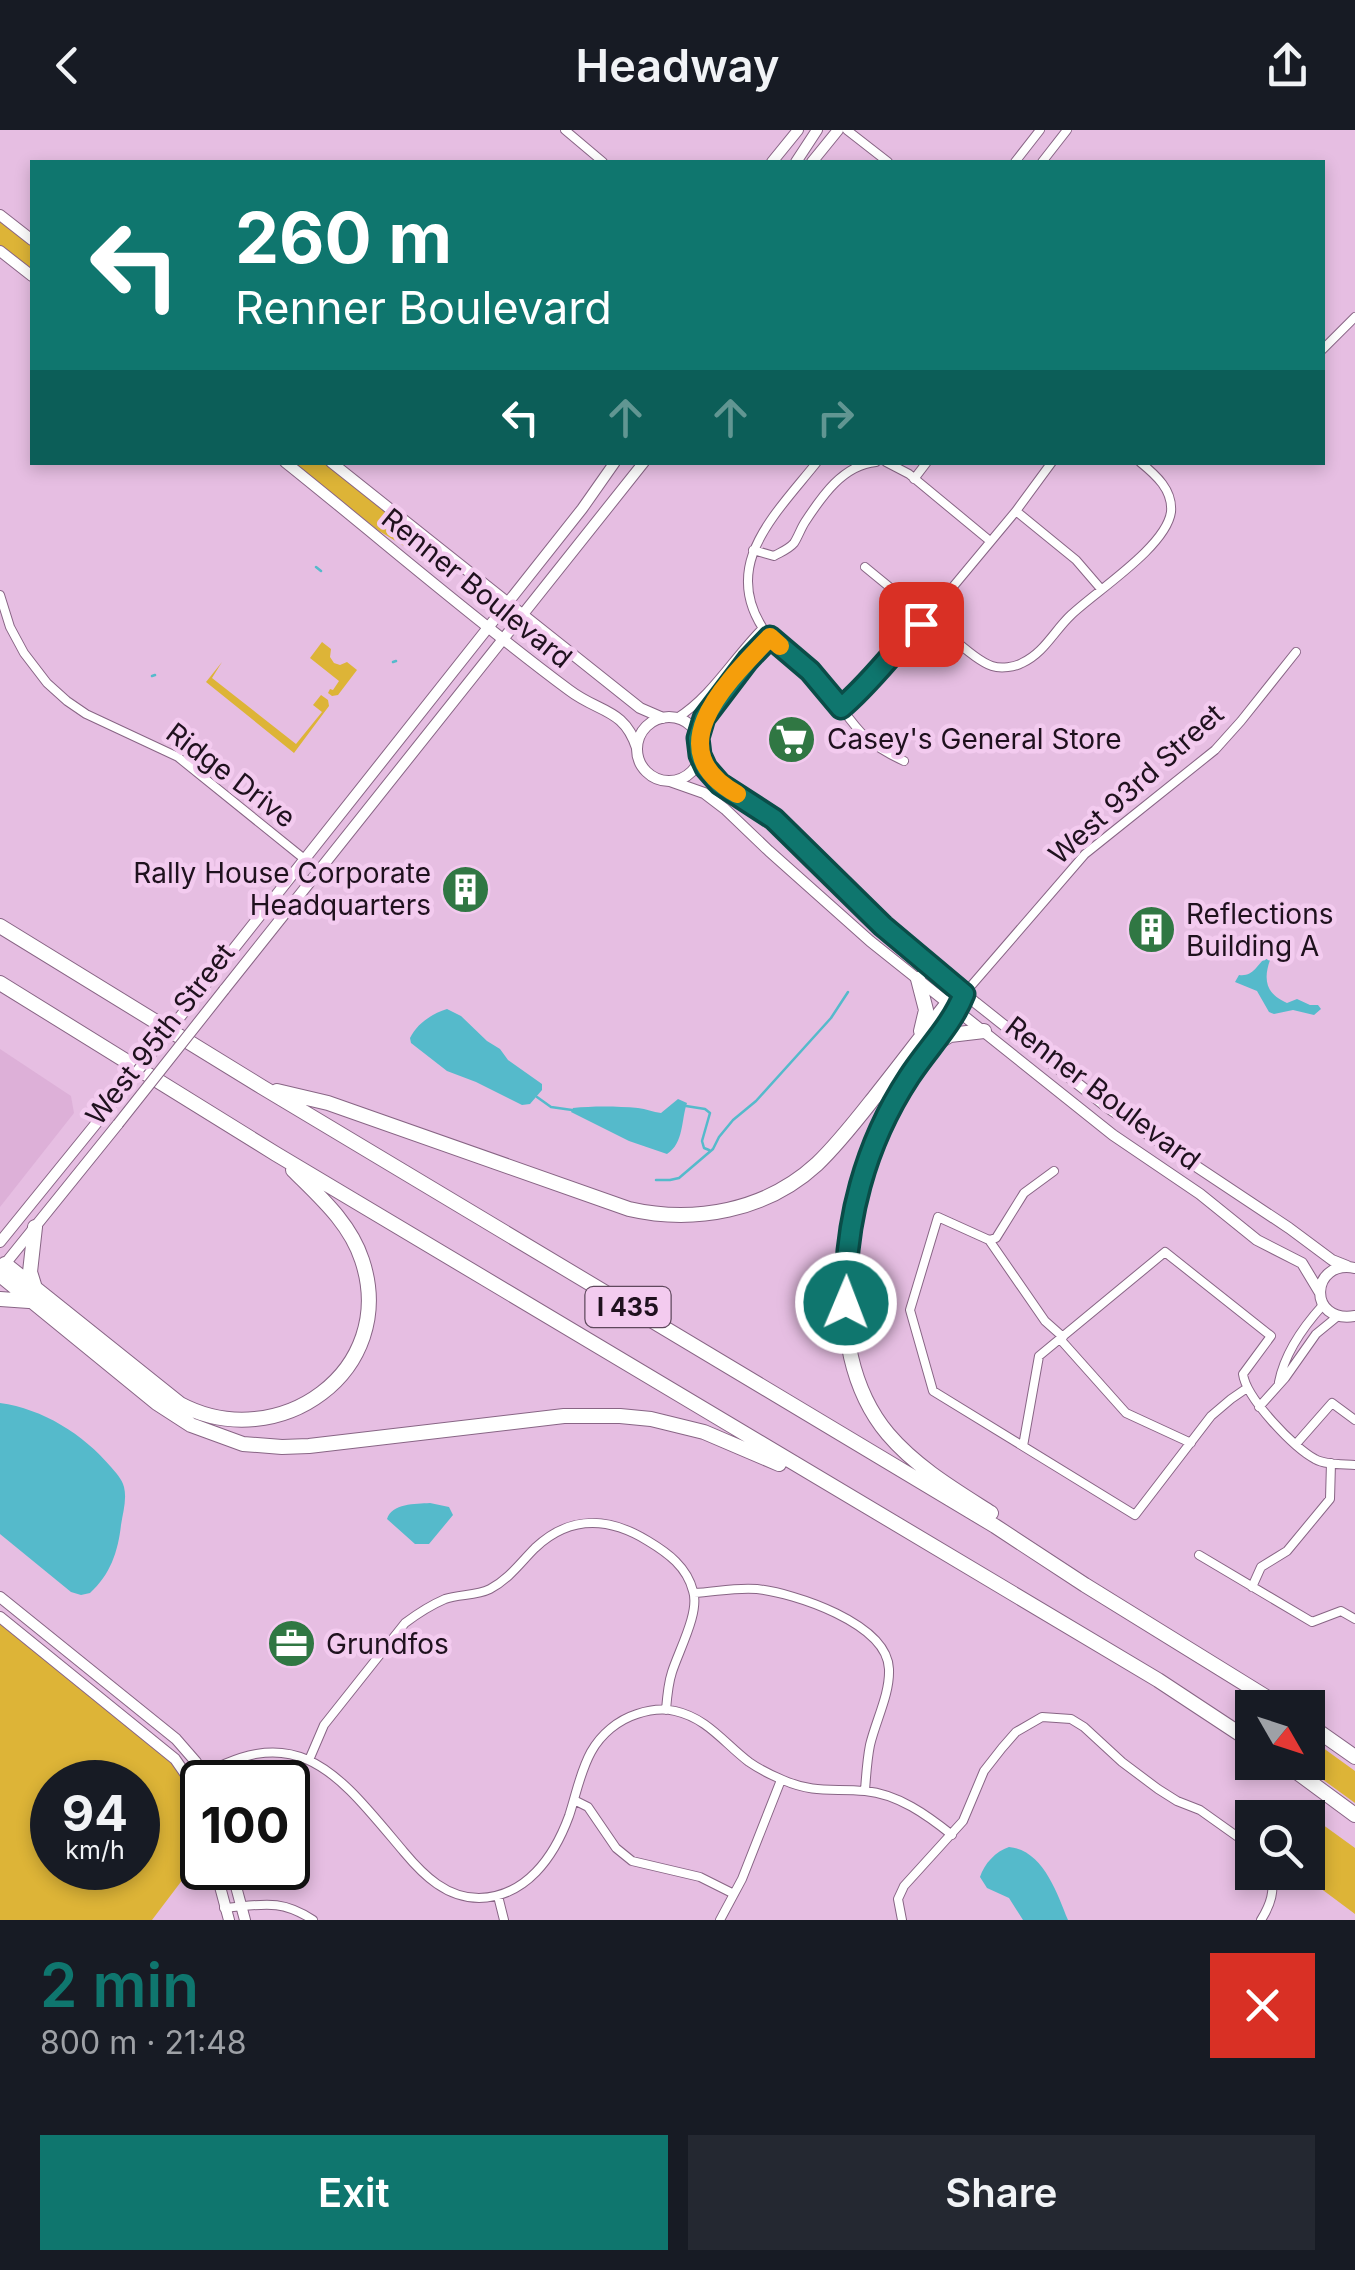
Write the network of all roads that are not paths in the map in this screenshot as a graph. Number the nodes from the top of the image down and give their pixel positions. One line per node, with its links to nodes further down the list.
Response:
1 (565, 130): 8 (street)
2 (798, 130): 9 (main road)
3 (817, 130): 10 (main road)
4 (838, 130): 11 (main road)
5 (847, 130): 12 (street)
6 (1040, 130): 13 (street)
7 (1061, 132): 14 (street)
8 (601, 160)
9 (774, 160)
10 (797, 160)
11 (814, 160)
12 (885, 160)
13 (1017, 160)
14 (1043, 160)
15 (0, 215): 16 (main road)
16 (30, 238)
17 (0, 252): 18 (main road)
18 (30, 273)
19 (1355, 317): 20 (street)
20 (1325, 347)
21 (289, 465): 41 (main road, Renner Boulevard)
22 (336, 465): 38 (main road, Renner Boulevard)
23 (613, 465): 38 (main road, West 95th Street)
24 (642, 465): 39 (main road, West 95th Street)
25 (815, 465): 34 (street)
26 (860, 465): 34 (street)
27 (891, 465): 31 (street)
28 (925, 465): 31 (street)
29 (1050, 465): 32 (street)
30 (1144, 465): 36 (street)
31 (914, 479): 33 (street)
32 (1016, 511): 33 (street); 36 (street)
33 (990, 540): 40 (street)
34 (753, 550): 42 (street)
35 (865, 567): 40 (street)
36 (1100, 589): 40 (street)
37 (0, 595): 54 (street, Ridge Drive)
38 (506, 602): 39 (main road, Renner Boulevard); 41 (main road, West 95th Street)
39 (522, 615): 44 (main road, West 95th Street); 47 (main road, Renner Boulevard)
40 (927, 618): 46 (street)
41 (488, 626): 44 (main road, Renner Boulevard); 54 (main road, West 95th Street)
42 (762, 628): 43 (street); 48 (street)
43 (770, 637): 46 (street); 49 (street)
44 (504, 639): 50 (main road, Renner Boulevard); 55 (main road, West 95th Street)
45 (1296, 652): 59 (street, West 93rd Street)
46 (841, 708): 52 (street)
47 (663, 718): 48 (main road); 50 (main road)
48 (676, 718): 49 (main road)
49 (698, 738): 51 (main road)
50 (637, 748): 53 (main road)
51 (700, 755): 53 (main road); 59 (main road, Renner Boulevard)
52 (904, 761)
53 (670, 782): 57 (main road, Renner Boulevard)
54 (304, 858): 55 (street, Ridge Drive); 68 (main road, West 95th Street, bridge)
55 (318, 870): 66 (main road, West 95th Street, bridge)
56 (0, 926): 63 (highway, I 435)
57 (918, 979): 60 (main road, Renner Boulevard); 62 (highway)
58 (0, 984): 64 (highway, I 435)
59 (964, 994): 60 (highway); 69 (main road, Renner Boulevard)
60 (953, 1007): 61 (main road, Renner Boulevard); 62 (highway)
61 (984, 1031): 62 (highway); 73 (main road, Renner Boulevard)
62 (923, 1046): 63 (highway); 86 (highway)
63 (262, 1087): 86 (highway, I 435)
64 (276, 1154): 71 (highway); 85 (highway, I 435)
65 (1054, 1170): 67 (street)
66 (35, 1227): 70 (main road, West 95th Street); 71 (highway)
67 (989, 1240): 75 (street); 82 (street)
68 (0, 1242)
69 (1351, 1267): 73 (main road)
70 (1, 1268): 71 (highway)
71 (34, 1295): 72 (highway); 85 (highway)
72 (0, 1299)
73 (1321, 1299): 74 (main road, Renner Boulevard); 76 (street)
74 (1349, 1317): 76 (street)
75 (1062, 1338): 77 (street); 80 (street); 82 (street)
76 (1279, 1385): 78 (street)
77 (1247, 1388): 78 (street); 80 (street)
78 (1258, 1407): 81 (street)
79 (1355, 1420): 81 (street)
80 (1192, 1443): 82 (street)
81 (1296, 1444): 83 (street)
82 (1023, 1446)
83 (1331, 1462): 84 (street); 88 (street)
84 (1355, 1465)
85 (822, 1480): 95 (highway, I 435)
86 (995, 1526): 93 (highway, I 435)
87 (1198, 1556): 88 (street)
88 (1252, 1587): 92 (street)
89 (694, 1592): 94 (street); 100 (street); 105 (street)
90 (0, 1597): 98 (main road)
91 (0, 1616): 102 (main road)
92 (1355, 1619)
93 (1255, 1690)
94 (666, 1710): 103 (street); 106 (street)
95 (1235, 1731)
96 (1325, 1736): 97 (highway)
97 (1355, 1758)
98 (194, 1760)
99 (243, 1760): 100 (street)
100 (309, 1760)
101 (310, 1761): 113 (street)
102 (180, 1767)
103 (781, 1780): 105 (street); 112 (street)
104 (1308, 1780): 107 (highway)
105 (865, 1791): 108 (street)
106 (574, 1800): 112 (street); 113 (street)
107 (1355, 1815)
108 (952, 1835): 109 (street); 120 (street)
109 (1235, 1835)
110 (236, 1890): 114 (main road)
111 (1273, 1890): 121 (street)
112 (734, 1894): 119 (street)
113 (498, 1896): 118 (street)
114 (240, 1907): 115 (street); 116 (main road); 117 (street)
115 (227, 1914)
116 (245, 1920)
117 (312, 1920)
118 (504, 1920)
119 (720, 1920)
120 (902, 1920)
121 (1262, 1920)

